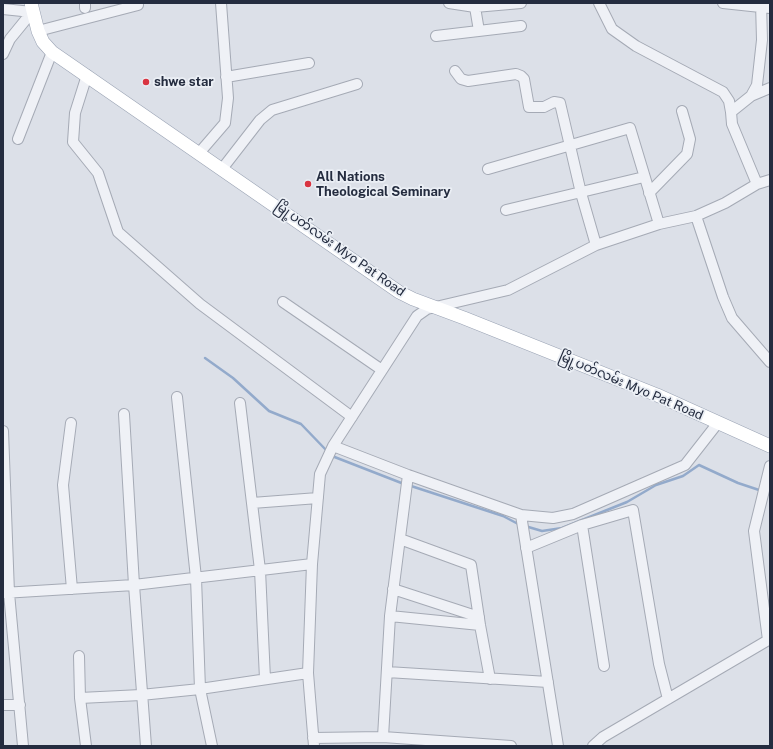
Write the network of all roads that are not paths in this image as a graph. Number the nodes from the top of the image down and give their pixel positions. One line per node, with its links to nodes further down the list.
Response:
1 (221, 3): 22 (street)
2 (521, 3): 6 (street)
3 (599, 3): 27 (street)
4 (722, 3): 9 (street)
5 (449, 4): 8 (street)
6 (491, 4): 10 (street)
7 (138, 5): 14 (street)
8 (462, 5): 10 (street)
9 (764, 6): 25 (street)
10 (476, 7): 15 (street)
11 (32, 8): 12 (street); 14 (main road, မြို့ပတ်လမ်း Myo Pat Road); 18 (street)
12 (3, 9)
13 (521, 26): 15 (street)
14 (38, 31): 17 (main road, မြို့ပတ်လမ်း Myo Pat Road)
15 (479, 31): 16 (street)
16 (436, 36)
17 (52, 52): 21 (main road, မြို့ပတ်လမ်း Myo Pat Road); 28 (street)
18 (3, 54)
19 (309, 63): 22 (street)
20 (455, 71): 29 (street)
21 (87, 75): 30 (main road, မြို့ပတ်လမ်း Myo Pat Road); 49 (street)
22 (226, 77): 30 (street)
23 (357, 84): 31 (street)
24 (770, 88): 25 (street)
25 (750, 96): 27 (street)
26 (682, 111): 37 (street)
27 (732, 112): 35 (street)
28 (18, 139)
29 (569, 145): 32 (street); 33 (street); 36 (street)
30 (200, 152): 31 (main road, မြို့ပတ်လမ်း Myo Pat Road)
31 (222, 169): 43 (main road, မြို့ပတ်လမ်း Myo Pat Road)
32 (488, 169)
33 (644, 176): 36 (street); 37 (street)
34 (770, 180): 35 (street)
35 (757, 184): 39 (street)
36 (581, 193): 38 (street); 41 (street)
37 (649, 193): 40 (street)
38 (506, 210)
39 (696, 216): 40 (street); 44 (street)
40 (659, 224): 41 (street)
41 (596, 245): 43 (street)
42 (283, 302): 45 (street)
43 (436, 307): 45 (street); 51 (main road, မြို့ပတ်လမ်း Myo Pat Road)
44 (770, 362)
45 (382, 370): 49 (street)
46 (177, 397): 65 (street)
47 (240, 403): 58 (street)
48 (124, 414): 66 (street)
49 (352, 417): 54 (street)
50 (71, 423): 67 (street)
51 (717, 424): 53 (main road, မြို့ပတ်လမ်း Myo Pat Road); 59 (street)
52 (3, 431): 69 (street)
53 (769, 444)
54 (333, 446): 56 (street); 57 (street)
55 (770, 466): 72 (street)
56 (408, 475): 59 (street); 61 (street)
57 (318, 498): 58 (street); 63 (street)
58 (252, 503): 64 (street)
59 (521, 515): 62 (street)
60 (582, 525): 62 (street); 74 (street); 83 (street)
61 (400, 539): 68 (street); 71 (street)
62 (526, 548): 79 (street)
63 (312, 564): 64 (street); 75 (street)
64 (260, 570): 65 (street); 78 (street)
65 (196, 578): 66 (street); 80 (street)
66 (134, 585): 67 (street); 81 (street)
67 (72, 589): 69 (street)
68 (393, 589): 70 (street); 71 (street)
69 (6, 593): 84 (street)
70 (390, 616): 71 (street); 76 (street)
71 (479, 621): 77 (street)
72 (769, 639): 83 (street)
73 (79, 656): 82 (street)
74 (604, 666)
75 (308, 672): 78 (street); 87 (street)
76 (387, 672): 77 (street); 86 (street)
77 (490, 678): 79 (street)
78 (265, 679): 80 (street)
79 (548, 682): 93 (street)
80 (200, 689): 81 (street); 91 (street)
81 (141, 695): 82 (street); 90 (street)
82 (80, 698): 89 (street)
83 (668, 698): 94 (street)
84 (20, 705): 85 (street); 88 (street)
85 (3, 706)
86 (383, 737): 87 (street); 92 (street)
87 (314, 742)
88 (23, 746)
89 (86, 746)
90 (146, 746)
91 (212, 746)
92 (511, 746)
93 (558, 746)
94 (593, 746)

